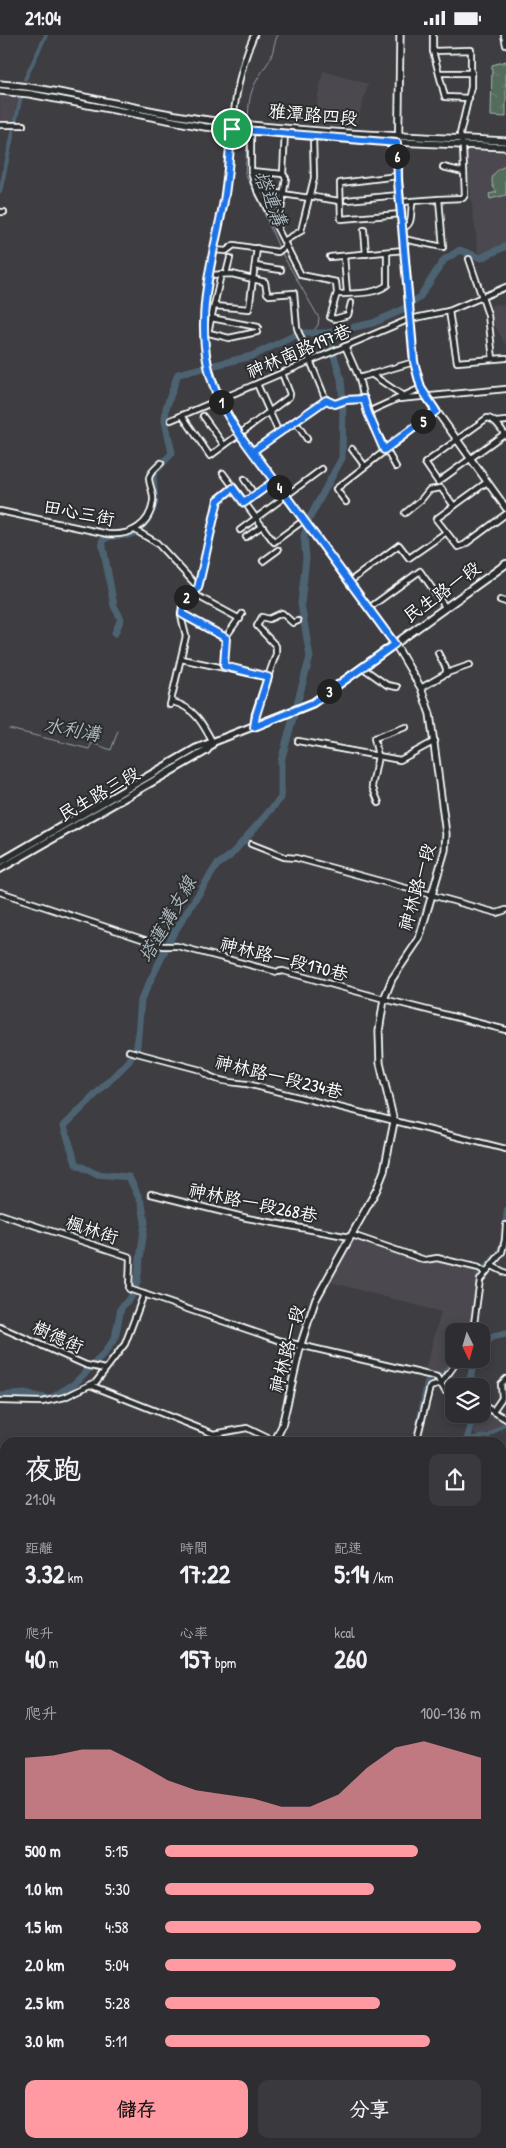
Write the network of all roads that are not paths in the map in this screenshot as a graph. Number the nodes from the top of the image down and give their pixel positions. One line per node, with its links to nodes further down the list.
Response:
1 (254, 35): 14 (street)
2 (400, 35): 18 (street)
3 (433, 35): 6 (street)
4 (504, 35): 5 (street)
5 (506, 45)
6 (433, 51): 7 (street); 8 (street)
7 (439, 73): 8 (street); 11 (street)
8 (472, 73): 11 (street)
9 (0, 84): 14 (street, 雅潭路四段)
10 (0, 91): 14 (street, 雅潭路四段)
11 (469, 98): 20 (street)
12 (0, 125): 13 (street)
13 (23, 125)
14 (232, 126): 15 (street, 雅潭路四段); 16 (street, 雅潭路四段); 44 (street)
15 (285, 130): 16 (street, 雅潭路四段); 17 (street, 雅潭路四段); 18 (street, 雅潭路四段); 25 (street)
16 (251, 131): 23 (street)
17 (313, 136): 18 (street, 雅潭路四段); 30 (street)
18 (397, 139): 20 (street, 雅潭路四段); 26 (street)
19 (506, 141): 20 (street, 雅潭路四段)
20 (461, 142): 21 (street, 雅潭路四段); 24 (street)
21 (506, 147)
22 (443, 167): 24 (street)
23 (251, 171): 25 (street); 27 (street)
24 (464, 172): 31 (street)
25 (283, 174): 28 (street)
26 (398, 176): 29 (street); 33 (street)
27 (257, 190): 28 (street); 38 (street)
28 (283, 194): 30 (street); 38 (street)
29 (399, 195): 32 (street); 35 (street)
30 (309, 197): 33 (street); 41 (street)
31 (439, 199): 34 (street); 40 (street)
32 (347, 200)
33 (339, 201): 36 (street)
34 (413, 201): 35 (street); 37 (street)
35 (400, 202): 36 (street)
36 (401, 214): 37 (street)
37 (402, 228): 40 (street)
38 (278, 229): 41 (street)
39 (364, 230): 47 (street)
40 (403, 239): 45 (street)
41 (284, 241): 42 (street)
42 (286, 247): 43 (street); 59 (street)
43 (257, 249): 44 (street); 52 (street)
44 (214, 250): 55 (street)
45 (404, 250): 46 (street); 64 (street)
46 (387, 251): 47 (street); 58 (street)
47 (366, 254): 48 (street)
48 (344, 256): 49 (street); 58 (street)
49 (330, 257)
50 (230, 258): 54 (street)
51 (469, 259): 60 (street)
52 (255, 266): 53 (street); 56 (street)
53 (281, 269)
54 (224, 274): 55 (street); 56 (street); 62 (street)
55 (209, 275): 66 (street)
56 (253, 281): 62 (street); 70 (street)
57 (506, 287): 60 (street, 神林南路197巷)
58 (347, 293): 59 (street)
59 (337, 294): 61 (street)
60 (482, 297): 63 (street, 神林南路197巷); 69 (street)
61 (351, 303)
62 (214, 306): 65 (street)
63 (449, 311): 64 (street, 神林南路197巷); 69 (street)
64 (410, 315): 67 (street, 神林南路197巷); 71 (street)
65 (211, 318): 66 (street); 66 (street)
66 (206, 333): 80 (street)
67 (345, 346): 70 (street, 神林南路197巷); 74 (street)
68 (506, 358): 69 (street)
69 (493, 359)
70 (310, 361): 72 (street, 神林南路197巷); 82 (street)
71 (414, 362): 73 (street); 76 (street)
72 (282, 373): 75 (street, 神林南路197巷); 84 (street)
73 (371, 374): 74 (street); 79 (street)
74 (359, 378): 81 (street)
75 (257, 384): 80 (street, 神林南路197巷); 84 (street)
76 (421, 388): 78 (street); 79 (street)
77 (506, 389): 78 (street)
78 (425, 395): 79 (street); 83 (street)
79 (406, 397): 85 (street)
80 (220, 399): 86 (street, 神林南路197巷); 92 (street)
81 (364, 399): 82 (street); 85 (street)
82 (326, 400): 89 (street)
83 (436, 411): 96 (street); 99 (street)
84 (270, 412): 92 (street); 93 (street)
85 (368, 413): 99 (street)
86 (182, 415): 88 (street, 神林南路197巷); 97 (street)
87 (203, 416): 97 (street)
88 (171, 420)
89 (296, 421): 93 (street); 95 (street)
90 (506, 421): 91 (street)
91 (496, 422): 94 (street); 96 (street)
92 (240, 433): 97 (street); 100 (street)
93 (280, 433): 100 (street)
94 (505, 435): 101 (street)
95 (308, 439)
96 (456, 439): 101 (street); 101 (street)
97 (224, 445)
98 (352, 449): 103 (street)
99 (384, 450): 103 (street); 104 (street)
100 (253, 451): 108 (street)
101 (470, 458): 109 (street)
102 (161, 463): 124 (street, 田心三街)
103 (364, 465): 113 (street)
104 (396, 467)
105 (322, 469): 112 (street)
106 (223, 473): 110 (street)
107 (244, 479): 111 (street)
108 (274, 481): 111 (street); 112 (street)
109 (487, 482): 115 (street); 116 (street)
110 (233, 488): 114 (street); 131 (street)
111 (255, 495): 114 (street)
112 (286, 495): 120 (street); 121 (street)
113 (346, 502)
114 (244, 503): 120 (street)
115 (454, 505): 118 (street); 125 (street)
116 (506, 508)
117 (0, 511): 124 (street, 田心三街)
118 (404, 513)
119 (506, 514): 125 (street)
120 (256, 518): 122 (street); 123 (street)
121 (305, 520): 122 (street); 130 (street)
122 (262, 526): 126 (street)
123 (240, 529)
124 (135, 531): 131 (street)
125 (445, 533): 130 (street)
126 (246, 537)
127 (278, 550): 128 (street)
128 (263, 561)
129 (506, 564): 136 (main road, 民生路一段)
130 (349, 582): 135 (street)
131 (198, 588): 132 (street)
132 (192, 593): 137 (street); 139 (street)
133 (500, 600): 134 (street)
134 (506, 603)
135 (369, 608): 136 (street); 142 (street)
136 (446, 608): 142 (main road, 民生路一段)
137 (182, 614): 141 (street); 144 (street)
138 (242, 614): 139 (street)
139 (240, 619): 141 (street)
140 (298, 621): 149 (street)
141 (226, 638): 146 (street)
142 (395, 644): 147 (main road, 民生路一段); 151 (street, 神林路一段)
143 (438, 653): 148 (street)
144 (181, 659): 146 (street); 156 (street)
145 (470, 665): 148 (street)
146 (224, 666): 149 (street)
147 (363, 668): 150 (street); 152 (main road, 民生路三段)
148 (446, 674): 151 (street)
149 (268, 677): 152 (street)
150 (397, 687)
151 (421, 688): 155 (street, 神林路一段)
152 (254, 727): 156 (main road, 民生路三段)
153 (406, 727): 157 (street)
154 (298, 741): 157 (street)
155 (435, 741): 157 (street); 163 (street, 神林路一段)
156 (213, 743): 160 (main road, 民生路三段); 161 (main road, 民生路三段)
157 (378, 756): 158 (street)
158 (379, 803)
159 (251, 843): 163 (street)
160 (0, 862)
161 (0, 869)
162 (0, 892): 165 (street, 神林路一段170巷)
163 (431, 893): 164 (street); 165 (street, 神林路一段)
164 (506, 910)
165 (384, 999): 166 (street, 神林路一段170巷); 168 (street, 神林路一段)
166 (506, 1030)
167 (129, 1051): 168 (street, 神林路一段234巷)
168 (394, 1123): 169 (street, 神林路一段234巷); 173 (street, 神林路一段)
169 (506, 1149)
170 (151, 1194): 173 (street, 神林路一段268巷)
171 (0, 1214): 177 (street, 楓林街)
172 (506, 1225): 174 (street)
173 (351, 1236): 175 (street, 神林路一段268巷); 180 (street, 神林路一段)
174 (492, 1266): 175 (street); 176 (street)
175 (485, 1272): 178 (street)
176 (506, 1273)
177 (144, 1294): 180 (street); 182 (street)
178 (474, 1323)
179 (0, 1327): 182 (street, 樹德街)
180 (301, 1344): 184 (street); 193 (street, 神林路一段)
181 (452, 1368): 184 (street)
182 (105, 1369): 185 (street)
183 (506, 1379): 187 (street)
184 (440, 1384): 186 (street); 194 (street)
185 (90, 1385): 188 (street); 192 (street)
186 (445, 1391)
187 (504, 1396): 190 (street)
188 (0, 1401)
189 (490, 1409): 190 (street)
190 (493, 1411): 191 (street)
191 (506, 1419)
192 (264, 1437)
193 (276, 1437)
194 (418, 1437)

